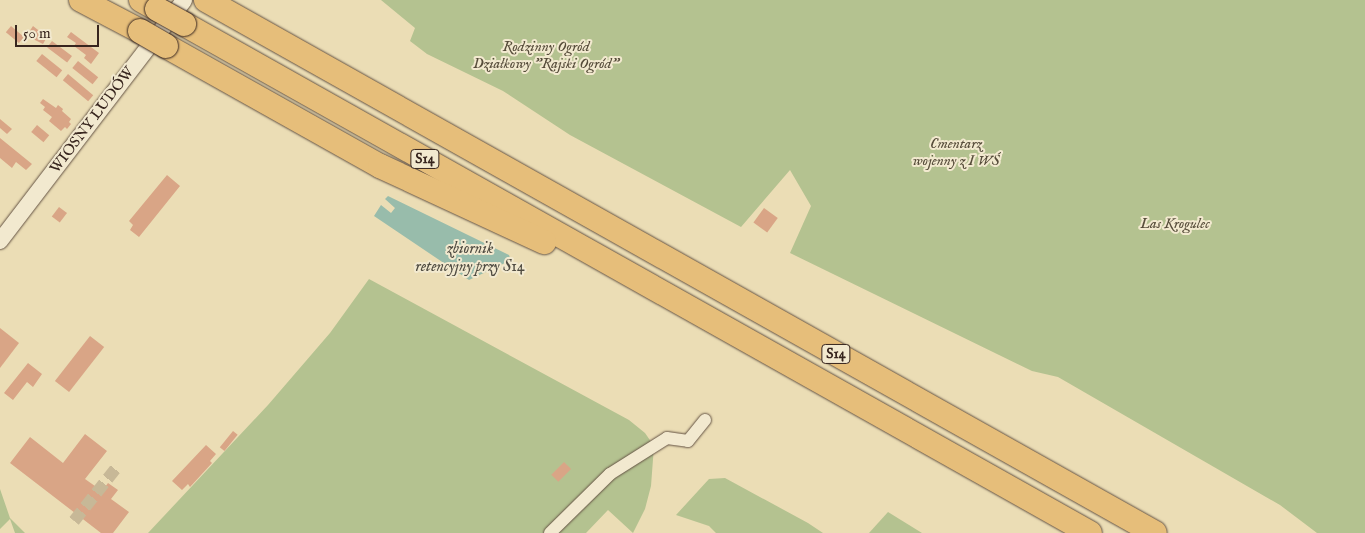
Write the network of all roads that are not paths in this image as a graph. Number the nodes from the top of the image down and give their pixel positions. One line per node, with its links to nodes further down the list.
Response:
1 (82, 0): 8 (highway, bridge)
2 (184, 0): 7 (street, WIOSNY LUDÓW)
3 (206, 0): 6 (highway, S14)
4 (230, 0): 6 (highway)
5 (149, 4): 8 (highway, S14, bridge)
6 (289, 46): 12 (highway, S14)
7 (0, 241)
8 (666, 295): 11 (highway, S14)
9 (705, 420): 10 (street)
10 (550, 533)
11 (1090, 533)
12 (1155, 533)

